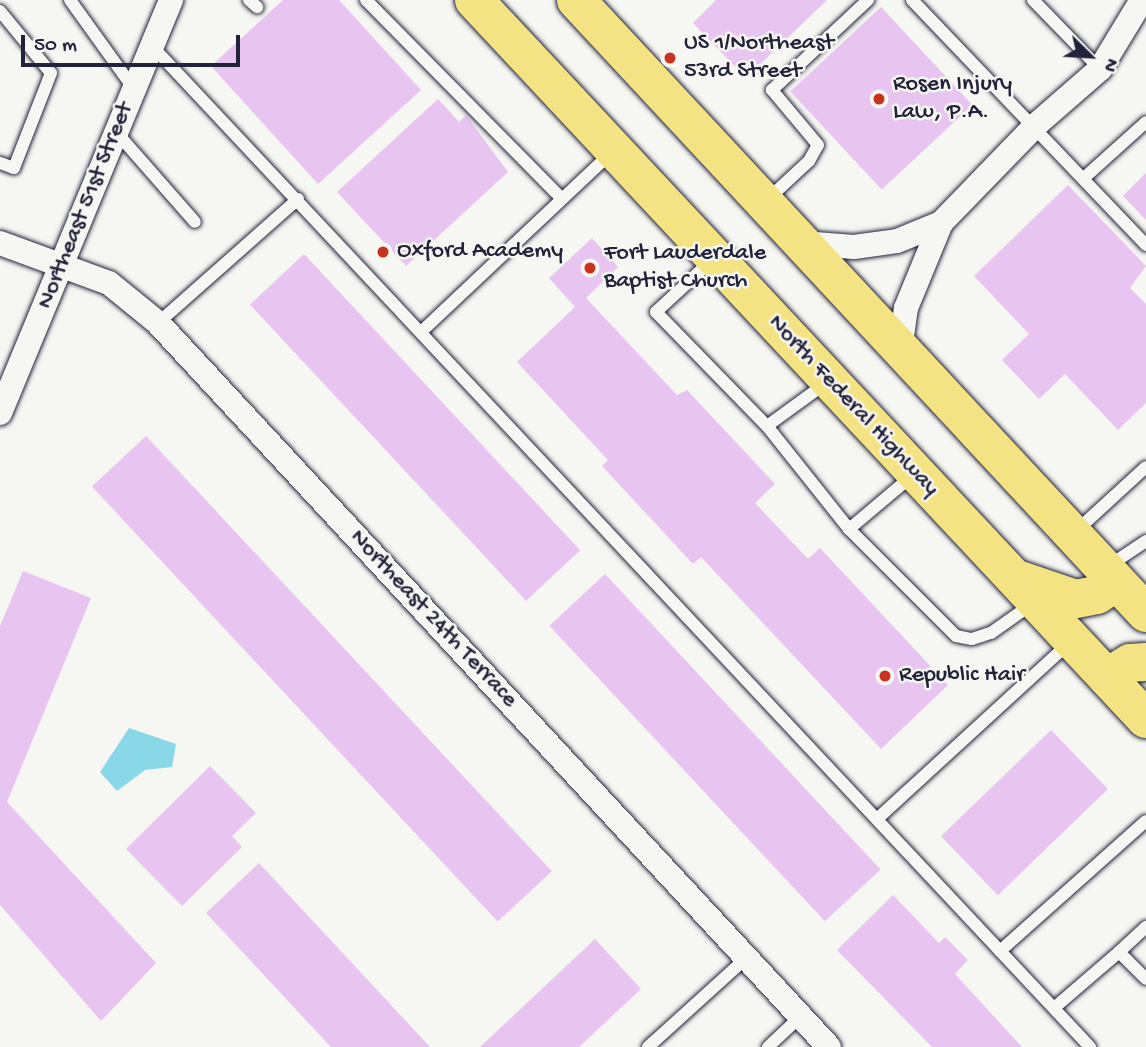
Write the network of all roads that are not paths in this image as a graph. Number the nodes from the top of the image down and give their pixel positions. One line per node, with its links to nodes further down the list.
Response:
1 (70, 0): 13 (lane)
2 (366, 0): 21 (lane)
3 (474, 0): 17 (main road, North Federal Highway)
4 (576, 0): 22 (main road)
5 (869, 0): 22 (lane)
6 (912, 0): 15 (lane)
7 (1033, 0): 12 (lane)
8 (170, 1): 11 (street, Northeast 51st Street)
9 (1141, 1): 12 (street)
10 (0, 11): 18 (lane)
11 (152, 46): 13 (street, Northeast 51st Street); 20 (lane)
12 (1100, 69): 15 (street)
13 (134, 89): 16 (street, Northeast 51st Street)
14 (1146, 122): 19 (lane)
15 (1031, 130): 19 (lane); 24 (street)
16 (117, 132): 23 (lane); 29 (street, Northeast 51st Street)
17 (615, 150): 21 (lane); 28 (main road, North Federal Highway)
18 (0, 163)
19 (1085, 177): 27 (lane)
20 (298, 199): 30 (lane); 31 (lane)
21 (562, 199): 31 (lane)
22 (764, 203): 26 (main road)
23 (195, 222)
24 (942, 223): 26 (street); 32 (street)
25 (0, 243): 29 (street, Northeast 24th Terrace)
26 (802, 243): 32 (main road)
27 (1146, 245)
28 (714, 258): 34 (main road, North Federal Highway); 36 (lane)
29 (62, 268): 30 (street, Northeast 24th Terrace); 33 (street, Northeast 51st Street)
30 (158, 323): 54 (street, Northeast 24th Terrace)
31 (421, 332): 49 (lane)
32 (900, 350): 40 (main road)
33 (8, 371): 35 (street, Northeast 51st Street)
34 (829, 381): 36 (lane); 38 (main road, North Federal Highway)
35 (0, 413)
36 (767, 426): 39 (lane)
37 (1146, 467): 40 (lane)
38 (916, 473): 39 (lane); 43 (main road, North Federal Highway)
39 (849, 529): 43 (lane)
40 (1073, 535): 42 (main road)
41 (1146, 541): 42 (lane)
42 (1110, 575): 43 (main road); 44 (main road)
43 (1025, 590): 45 (main road, North Federal Highway)
44 (1146, 613)
45 (1072, 640): 47 (main road, North Federal Highway); 49 (lane)
46 (1146, 662): 47 (main road)
47 (1107, 677): 48 (main road, North Federal Highway)
48 (1146, 719)
49 (877, 819): 52 (lane)
50 (1146, 821): 52 (lane)
51 (1146, 927): 53 (lane)
52 (1000, 950): 56 (lane)
53 (1119, 951): 55 (lane); 56 (lane)
54 (746, 958): 57 (street, Northeast 24th Terrace); 58 (lane)
55 (1146, 979)
56 (1054, 1008): 61 (lane)
57 (801, 1016): 59 (lane); 60 (street, Northeast 24th Terrace)
58 (649, 1047)
59 (768, 1047)
60 (829, 1047)
61 (1090, 1047)

